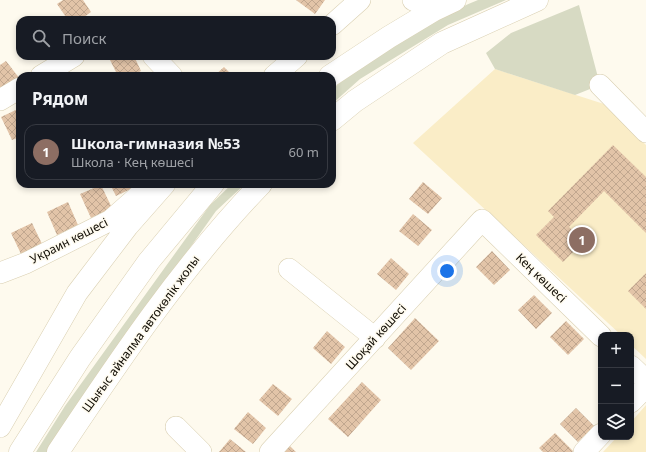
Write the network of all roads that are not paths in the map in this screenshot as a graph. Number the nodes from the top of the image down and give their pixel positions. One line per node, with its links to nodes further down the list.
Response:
1 (360, 0): 5 (street)
2 (413, 0): 4 (street)
3 (537, 0): 16 (main road)
4 (443, 4): 12 (main road)
5 (336, 21)
6 (67, 60): 9 (street)
7 (157, 60): 10 (street)
8 (292, 60): 11 (street)
9 (48, 72)
10 (168, 72)
11 (278, 72)
12 (336, 72)
13 (600, 85): 17 (street)
14 (16, 90): 15 (street)
15 (0, 100)
16 (336, 117)
17 (646, 132)
18 (147, 188): 24 (street, Украин көшесі)
19 (161, 188): 31 (street)
20 (210, 188): 34 (main road)
21 (257, 188): 35 (main road, Шығыс айналма автокөлік жолы)
22 (482, 220): 25 (street, Кең көшесі); 26 (street, Шоқай көшесі)
23 (289, 269): 26 (street)
24 (0, 273)
25 (598, 333)
26 (375, 338): 37 (street, Шоқай көшесі)
27 (633, 368): 28 (street)
28 (646, 380)
29 (646, 387): 30 (street)
30 (634, 399)
31 (0, 427)
32 (176, 427): 36 (street)
33 (598, 437): 38 (street)
34 (20, 452)
35 (58, 452)
36 (201, 452)
37 (270, 452)
38 (584, 452)

